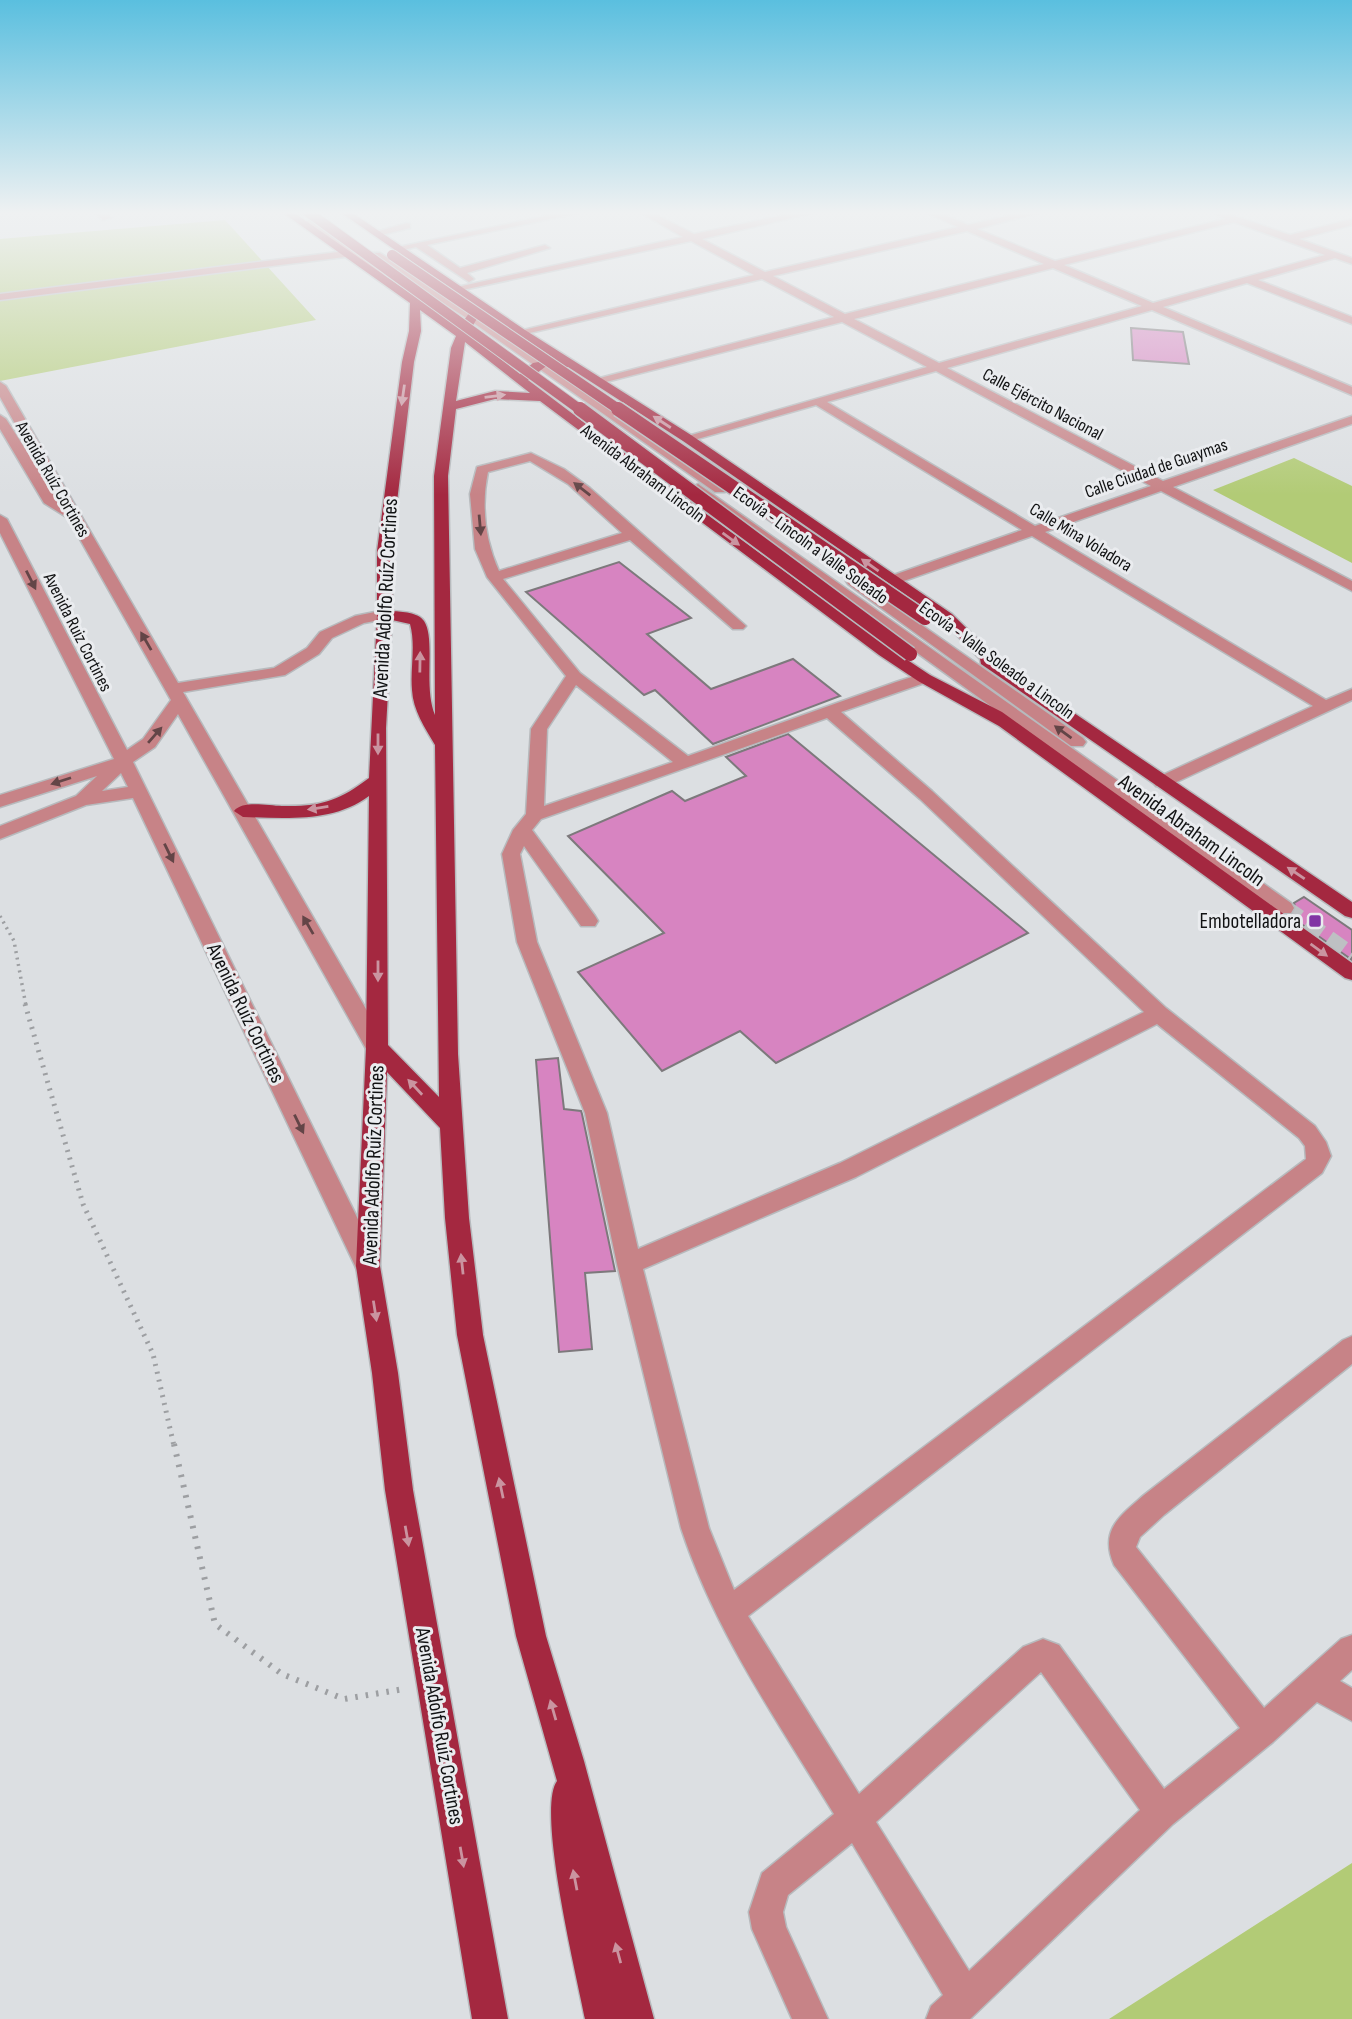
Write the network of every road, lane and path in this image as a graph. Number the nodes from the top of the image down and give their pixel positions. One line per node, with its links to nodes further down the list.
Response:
1 (415, 306): 18 (main road, Avenida Adolfo Ruíz Cortines)
2 (424, 306): 12 (main road)
3 (441, 306): 49 (main road, Avenida Abraham Lincoln, bridge)
4 (444, 306): 12 (street, Ecovía - Lincoln a Valle Soleado)
5 (452, 306): 42 (main road, bridge)
6 (460, 306): 12 (main road)
7 (635, 306): 15 (street)
8 (823, 306): 13 (street, Calle Ejército Nacional)
9 (897, 306): 13 (street)
10 (1315, 306): 14 (street)
11 (1154, 307): 20 (street); 25 (street)
12 (462, 319): 15 (main road); 16 (street, Ecovía - Lincoln a Valle Soleado); 22 (main road)
13 (848, 319): 20 (street, Calle Ejército Nacional); 23 (street)
14 (1352, 321)
15 (521, 332): 16 (main road); 19 (main road)
16 (492, 344): 21 (street, Ecovía - Lincoln a Valle Soleado); 22 (main road)
17 (423, 345): 18 (main road)
18 (408, 362): 40 (main road, Avenida Adolfo Ruíz Cortines, one-way to 40)
19 (572, 365): 21 (main road); 23 (main road)
20 (938, 368): 27 (street); 32 (street, Calle Ejército Nacional)
21 (531, 371): 26 (main road, Avenida Abraham Lincoln); 61 (street, Ecovía - Lincoln a Valle Soleado)
22 (453, 374): 28 (main road)
23 (598, 380): 31 (main road, one-way to 23)
24 (0, 386): 33 (street, Avenida Ruíz Cortines)
25 (1352, 391)
26 (542, 397): 28 (main road, one-way to 26); 44 (main road, Avenida Abraham Lincoln, one-way to 44)
27 (817, 401): 31 (street); 35 (street, Calle Mina Voladora)
28 (449, 407): 50 (main road)
29 (0, 419): 33 (street)
30 (1352, 420): 32 (street, Calle Ciudad de Guaymas)
31 (687, 438): 38 (main road, one-way to 31)
32 (1161, 486): 35 (street, Calle Ciudad de Guaymas); 39 (street, Calle Ejército Nacional)
33 (75, 516): 45 (street, Avenida Ruíz Cortines, one-way to 33)
34 (0, 519): 51 (street, Avenida Ruiz Cortines, one-way to 51)
35 (1034, 531): 38 (street, Calle Ciudad de Guaymas); 47 (street, Calle Mina Voladora)
36 (632, 535): 37 (street); 37 (street, one-way to 37); 41 (street)
37 (494, 577): 43 (street)
38 (893, 580): 42 (main road)
39 (1352, 587)
40 (385, 615): 45 (street); 50 (main road, one-way to 40); 53 (main road, Avenida Adolfo Ruíz Cortines, one-way to 53)
41 (738, 626)
42 (999, 668): 54 (main road)
43 (574, 676): 52 (street); 59 (street)
44 (923, 678): 48 (street); 49 (main road, Avenida Abraham Lincoln)
45 (177, 694): 51 (street, one-way to 45); 58 (street, Avenida Ruíz Cortines)
46 (1352, 694): 47 (street)
47 (1325, 706): 54 (street)
48 (829, 711): 52 (street); 66 (street)
49 (1006, 723): 65 (main road, Avenida Abraham Lincoln, one-way to 65)
50 (446, 749): 68 (main road)
51 (122, 762): 55 (street, Avenida Ruíz Cortines); 56 (street); 57 (street, one-way to 57)
52 (686, 763): 59 (street)
53 (379, 780): 58 (main road, one-way to 58); 67 (main road, Avenida Adolfo Ruíz Cortines, one-way to 67)
54 (1162, 782): 62 (main road, one-way to 54)
55 (139, 791): 56 (street); 70 (street, Avenida Ruíz Cortines, one-way to 70)
56 (82, 800): 60 (street)
57 (0, 801)
58 (243, 811): 67 (street, Avenida Ruíz Cortines, one-way to 58)
59 (528, 823): 64 (street); 69 (street)
60 (0, 833)
61 (1291, 904)
62 (1352, 911)
63 (0, 916): 74 (path)
64 (588, 920)
65 (1352, 973)
66 (1159, 1014): 69 (street); 72 (street)
67 (377, 1048): 68 (main road, one-way to 67); 70 (main road, Avenida Adolfo Ruíz Cortines)
68 (452, 1126): 78 (main road, one-way to 68)
69 (629, 1264): 72 (street)
70 (368, 1266): 74 (main road, Avenida Adolfo Ruíz Cortines, one-way to 74)
71 (1352, 1348): 77 (street)
72 (729, 1612): 80 (street)
73 (1352, 1650): 75 (street)
74 (433, 1685): 82 (main road, Avenida Adolfo Ruíz Cortines, one-way to 82)
75 (1316, 1685): 76 (street); 77 (street)
76 (1352, 1705)
77 (1262, 1731): 79 (street)
78 (568, 1761): 83 (main road, one-way to 78); 84 (main road, one-way to 78)
79 (1161, 1812): 80 (street); 81 (street)
80 (856, 1818): 81 (street); 85 (street)
81 (955, 2009)
82 (490, 2019)
83 (603, 2019)
84 (636, 2019)
85 (810, 2019)

